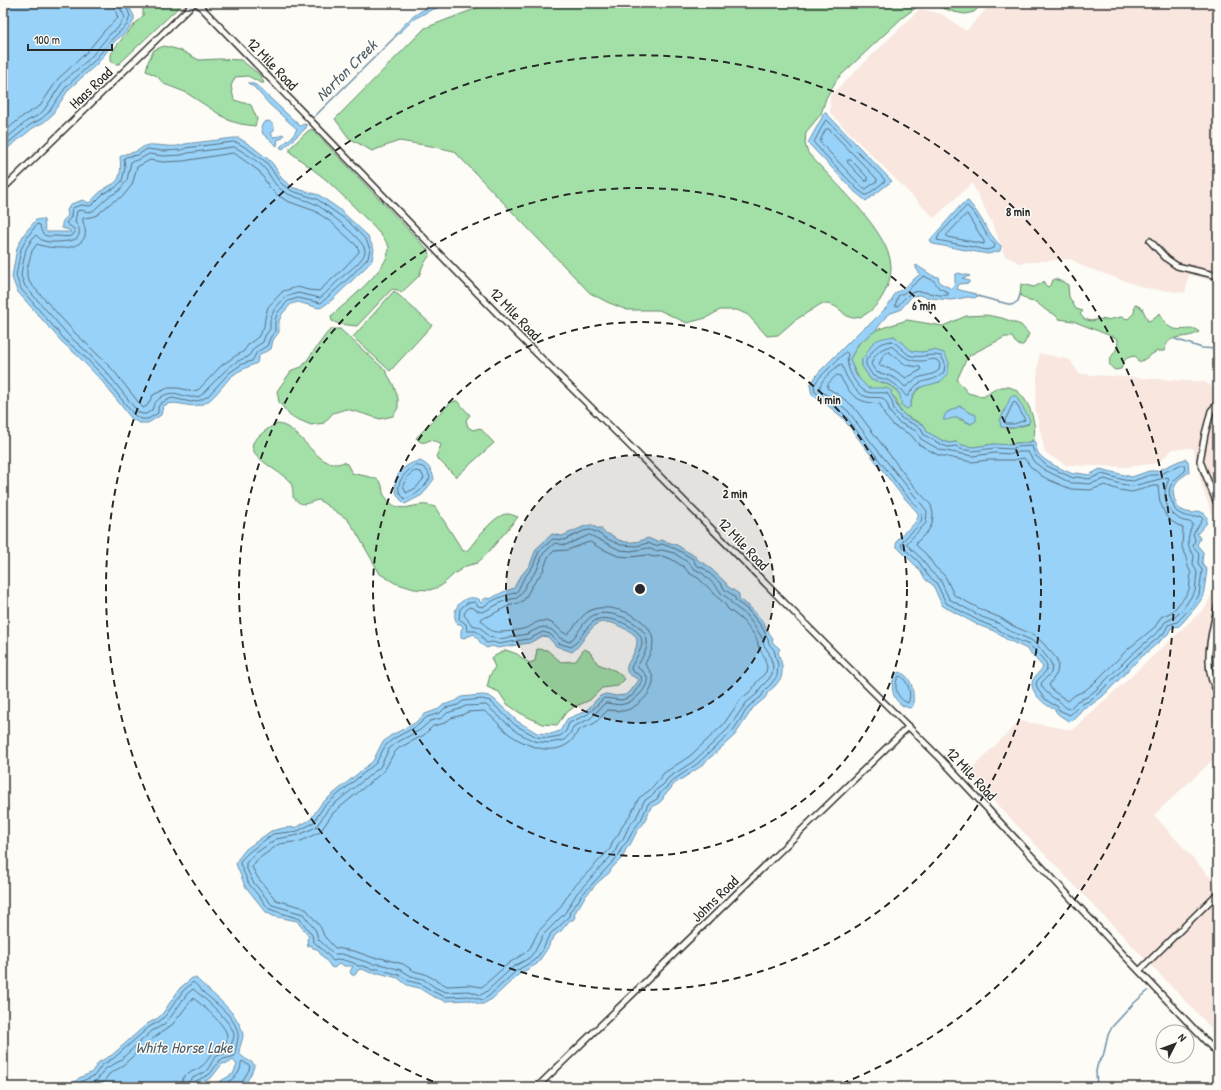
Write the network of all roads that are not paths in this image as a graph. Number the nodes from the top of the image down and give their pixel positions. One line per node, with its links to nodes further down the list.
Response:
1 (195, 3): 2 (street, Haas Road); 9 (street, 12 Mile Road)
2 (3, 189)
3 (1150, 242): 4 (street)
4 (1218, 276)
5 (1218, 403): 6 (street)
6 (1218, 506)
7 (1218, 606): 8 (street)
8 (1218, 692)
9 (909, 726): 11 (street, 12 Mile Road); 13 (street, Johns Road)
10 (1218, 893): 11 (street)
11 (1139, 971): 12 (street, 12 Mile Road)
12 (1218, 1054)
13 (537, 1087)

